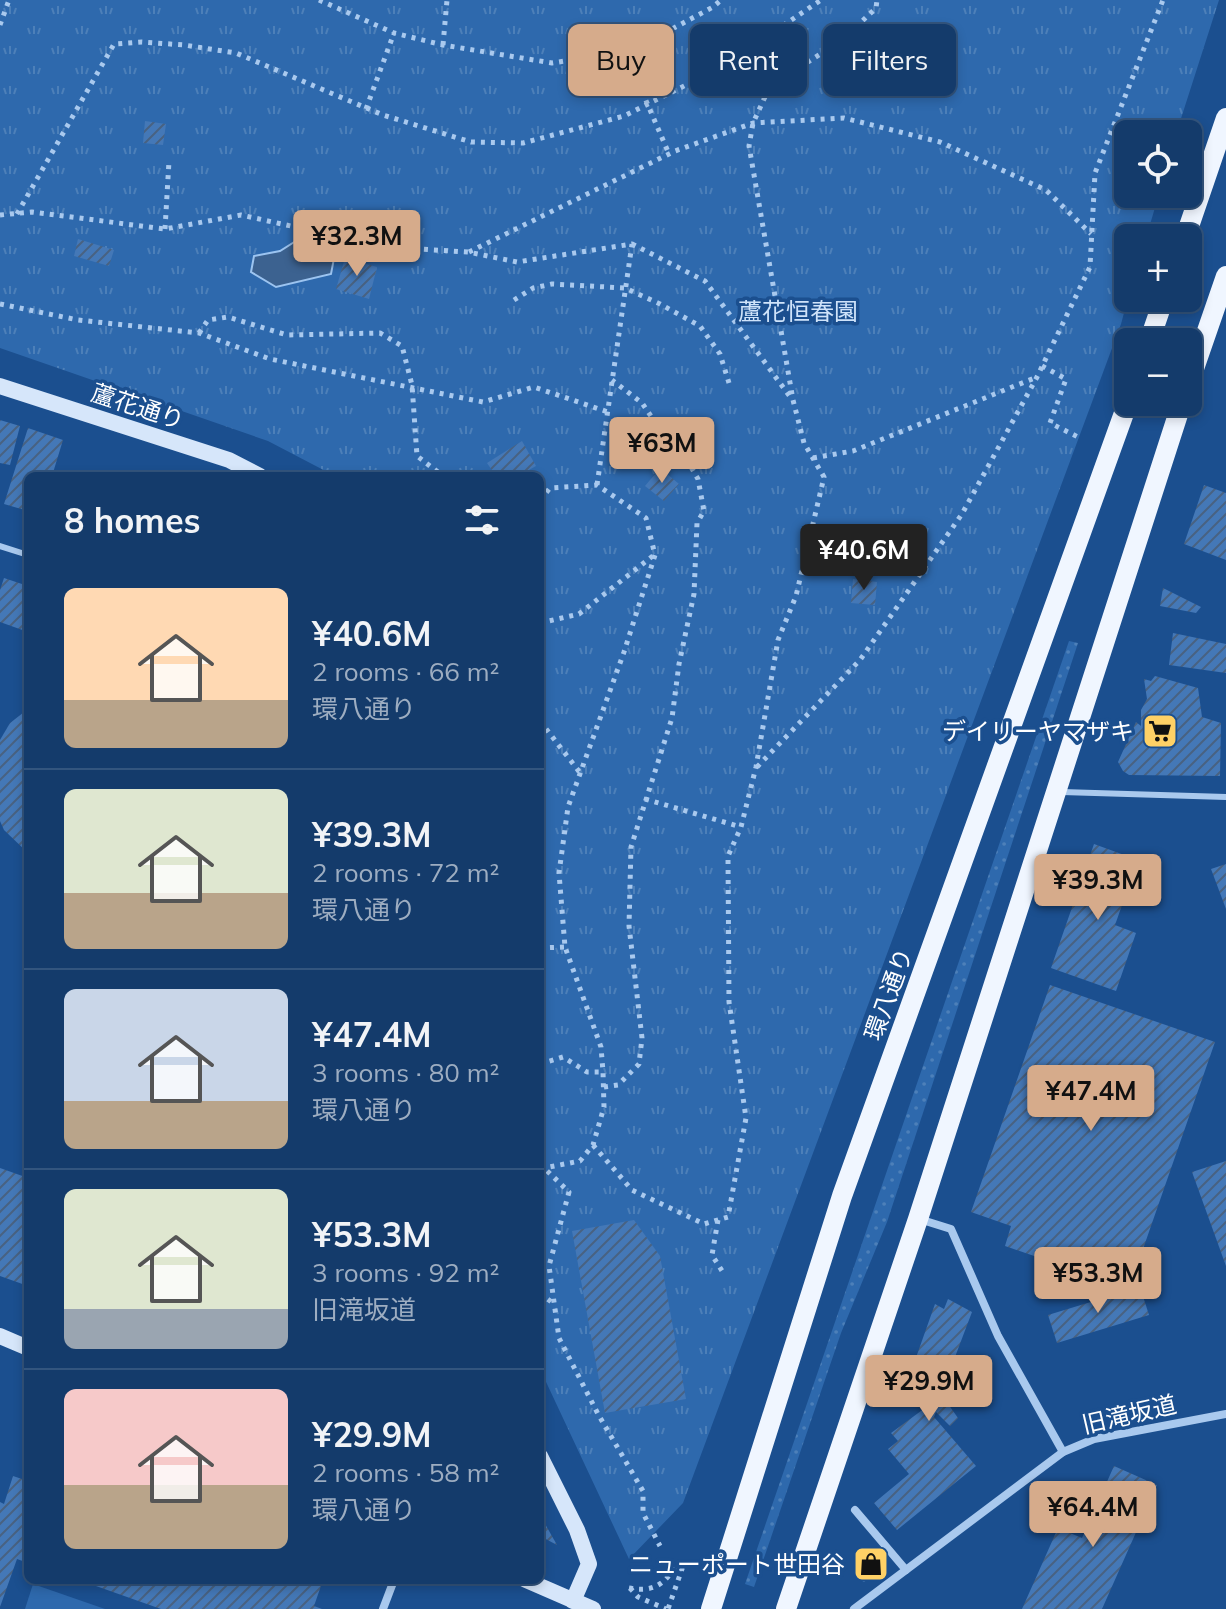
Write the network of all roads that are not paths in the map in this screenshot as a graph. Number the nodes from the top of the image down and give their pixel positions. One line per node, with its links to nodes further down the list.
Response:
1 (1226, 118): 2 (main road)
2 (1190, 224)
3 (1226, 276): 4 (main road)
4 (1202, 345)
5 (0, 386): 8 (street, 蘆花通り)
6 (1123, 416): 26 (main road, 環八通り)
7 (1177, 416): 11 (main road)
8 (252, 472)
9 (0, 546): 10 (lane)
10 (24, 554)
11 (1056, 792): 12 (lane); 13 (main road)
12 (1226, 797)
13 (918, 1219): 17 (street); 27 (main road)
14 (0, 1336): 15 (street)
15 (24, 1346)
16 (1226, 1414): 17 (street, 旧滝坂道)
17 (1063, 1452): 20 (street, 旧滝坂道)
18 (544, 1464): 23 (street)
19 (855, 1510): 20 (street)
20 (906, 1570): 28 (street, 旧滝坂道)
21 (392, 1584): 24 (street)
22 (535, 1584): 23 (street)
23 (573, 1601): 25 (street)
24 (383, 1609)
25 (593, 1609)
26 (711, 1609)
27 (786, 1609)
28 (854, 1609)

